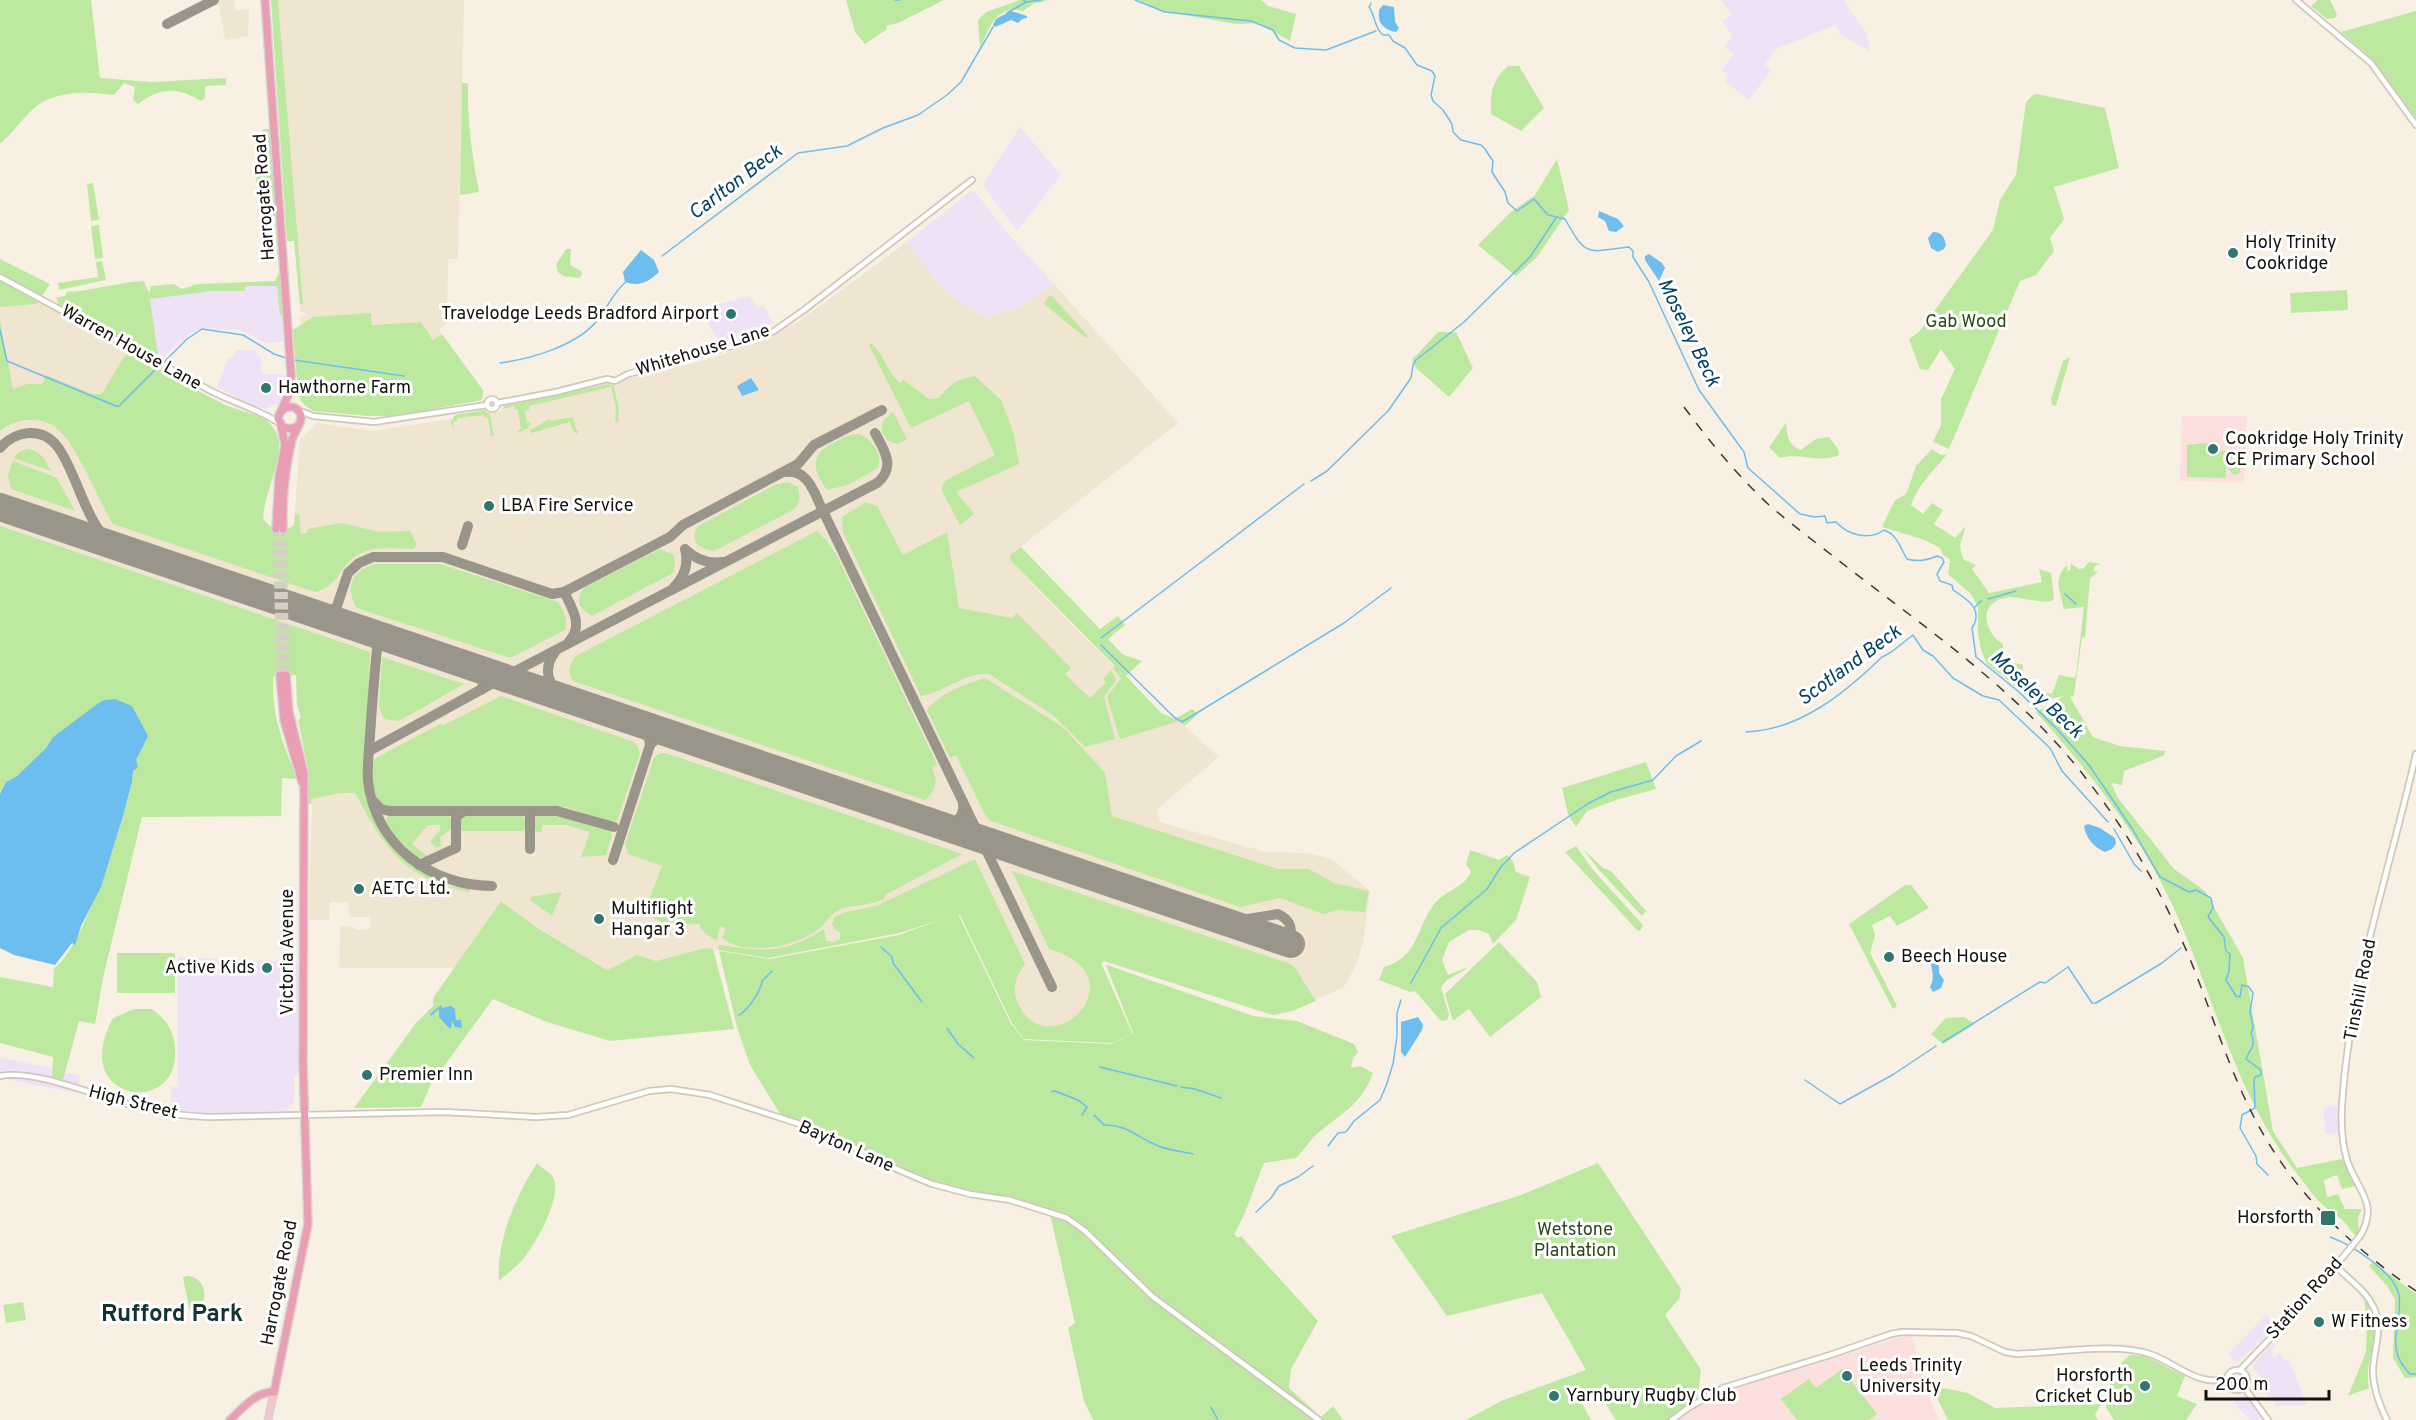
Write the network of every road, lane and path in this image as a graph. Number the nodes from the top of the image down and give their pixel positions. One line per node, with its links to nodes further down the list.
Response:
1 (265, 0): 6 (highway, Harrogate Road)
2 (2296, 0): 3 (street)
3 (2416, 125)
4 (972, 180): 7 (street, Whitehouse Lane)
5 (0, 278): 9 (street, Warren House Lane)
6 (290, 391): 7 (highway, Harrogate Road); 8 (highway, Harrogate Road)
7 (297, 409): 8 (highway); 11 (highway)
8 (282, 410): 9 (street); 10 (highway)
9 (265, 414): 10 (street, Warren House Lane)
10 (280, 424): 11 (highway); 12 (highway)
11 (298, 426): 12 (highway)
12 (282, 478): 13 (highway)
13 (280, 529)
14 (283, 675): 17 (highway, Victoria Avenue)
15 (2416, 754): 18 (street, Tinshill Road)
16 (0, 1076): 17 (street, High Street)
17 (304, 1114): 23 (highway, Harrogate Road); 26 (street, Bayton Lane)
18 (2366, 1225): 19 (street, Station Road, bridge)
19 (2337, 1268): 20 (street, Station Road); 29 (street)
20 (2240, 1370): 21 (street); 22 (street)
21 (2227, 1379): 22 (street); 27 (street)
22 (2244, 1387): 28 (street)
23 (274, 1392): 24 (highway); 25 (main road, Harrogate Road)
24 (230, 1420)
25 (268, 1420)
26 (1318, 1420)
27 (1672, 1420)
28 (2268, 1420)
29 (2387, 1420)

